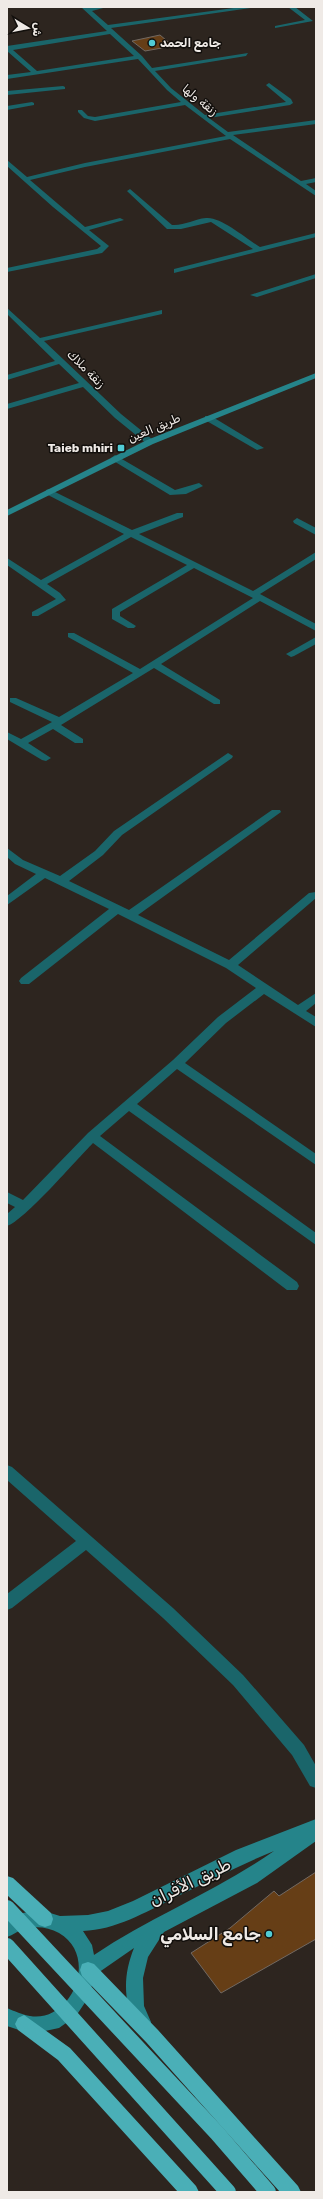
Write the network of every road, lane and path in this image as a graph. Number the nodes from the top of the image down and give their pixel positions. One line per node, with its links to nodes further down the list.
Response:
1 (104, 7): 4 (street)
2 (254, 7): 6 (street)
3 (291, 7): 5 (street)
4 (85, 8): 6 (street, زنقة ولها)
5 (277, 27)
6 (110, 30): 7 (street); 9 (street, زنقة ولها)
7 (8, 49): 11 (street)
8 (246, 54): 10 (street)
9 (140, 57): 10 (street, زنقة ولها); 11 (street)
10 (150, 70): 16 (street, زنقة ولها)
11 (36, 73): 12 (street)
12 (7, 77)
13 (269, 85): 20 (street)
14 (63, 88): 15 (street)
15 (7, 93)
16 (186, 103): 19 (street); 20 (street, زنقة ولها)
17 (32, 104): 18 (street)
18 (7, 108)
19 (80, 111)
20 (204, 117): 22 (street, زنقة ولها)
21 (316, 122): 22 (street)
22 (229, 136): 24 (street); 26 (street, زنقة ولها)
23 (7, 162): 24 (street)
24 (25, 179): 30 (street)
25 (316, 180): 26 (street)
26 (299, 183): 28 (street, زنقة ولها)
27 (130, 190): 32 (street)
28 (316, 194)
29 (120, 220): 30 (street)
30 (84, 228): 33 (street)
31 (316, 235): 32 (street)
32 (259, 250): 34 (street)
33 (7, 270)
34 (177, 271)
35 (316, 276): 36 (street)
36 (307, 279): 37 (street); 38 (street)
37 (316, 284)
38 (254, 295)
39 (7, 310): 41 (street, زنقة ملاك)
40 (159, 312): 43 (street)
41 (17, 319): 42 (street); 43 (street, زنقة ملاك)
42 (7, 322)
43 (40, 340): 44 (street, زنقة ملاك)
44 (62, 361): 46 (street); 47 (street, زنقة ملاك)
45 (316, 375): 49 (main road, طريق العين)
46 (7, 378)
47 (85, 384): 48 (street); 50 (street, زنقة ملاك)
48 (7, 407)
49 (208, 418): 50 (main road, طريق العين); 51 (street)
50 (150, 442): 52 (main road, طريق العين)
51 (260, 448)
52 (114, 458): 53 (street); 54 (main road, طريق العين)
53 (199, 486)
54 (49, 492): 55 (main road, طريق العين); 59 (street)
55 (7, 513)
56 (180, 515): 59 (street)
57 (297, 521): 58 (street)
58 (316, 532)
59 (130, 534): 62 (street); 63 (street)
60 (316, 555): 64 (street)
61 (7, 561): 63 (street)
62 (193, 565): 64 (street); 66 (street)
63 (41, 584): 65 (street)
64 (257, 596): 67 (street); 71 (street)
65 (35, 614)
66 (131, 626)
67 (316, 628)
68 (71, 635): 72 (street)
69 (316, 640): 70 (street)
70 (291, 654)
71 (154, 664): 72 (street); 74 (street)
72 (141, 673): 75 (street)
73 (13, 700): 75 (street)
74 (217, 702)
75 (57, 724): 77 (street); 78 (street)
76 (7, 735): 78 (street)
77 (79, 741)
78 (22, 743): 80 (street)
79 (228, 756): 84 (street)
80 (46, 758)
81 (276, 812): 88 (street)
82 (7, 851): 83 (street)
83 (43, 874): 84 (street); 86 (street)
84 (61, 881): 87 (street)
85 (313, 895): 89 (street)
86 (7, 901)
87 (117, 909): 88 (street); 90 (street)
88 (130, 915): 89 (street)
89 (230, 965): 91 (street)
90 (25, 981)
91 (264, 988): 93 (street); 95 (street)
92 (316, 997): 93 (street)
93 (298, 1011): 94 (street)
94 (316, 1024)
95 (177, 1063): 96 (street); 98 (street)
96 (128, 1104): 97 (street); 102 (street)
97 (92, 1136): 100 (street); 103 (street)
98 (316, 1160)
99 (7, 1197): 100 (street)
100 (24, 1206): 101 (street)
101 (7, 1220)
102 (316, 1240)
103 (292, 1286)
104 (7, 1471): 105 (street)
105 (86, 1541): 106 (street); 107 (street)
106 (7, 1603)
107 (316, 1781)
108 (316, 1827): 112 (main road, طريق الأفران)
109 (316, 1832): 113 (main road, طريق الأفران)
110 (7, 1884): 112 (highway)
111 (7, 1908): 121 (highway, bridge)
112 (53, 1921): 114 (main road, طريق الأفران); 116 (main road)
113 (159, 1924): 116 (main road, طريق الأفران); 118 (main road)
114 (7, 1930)
115 (7, 1946): 120 (highway, bridge)
116 (88, 1970): 117 (main road); 118 (highway)
117 (14, 2022): 119 (highway)
118 (152, 2036): 122 (highway)
119 (190, 2192)
120 (228, 2192)
121 (268, 2192)
122 (292, 2192)

